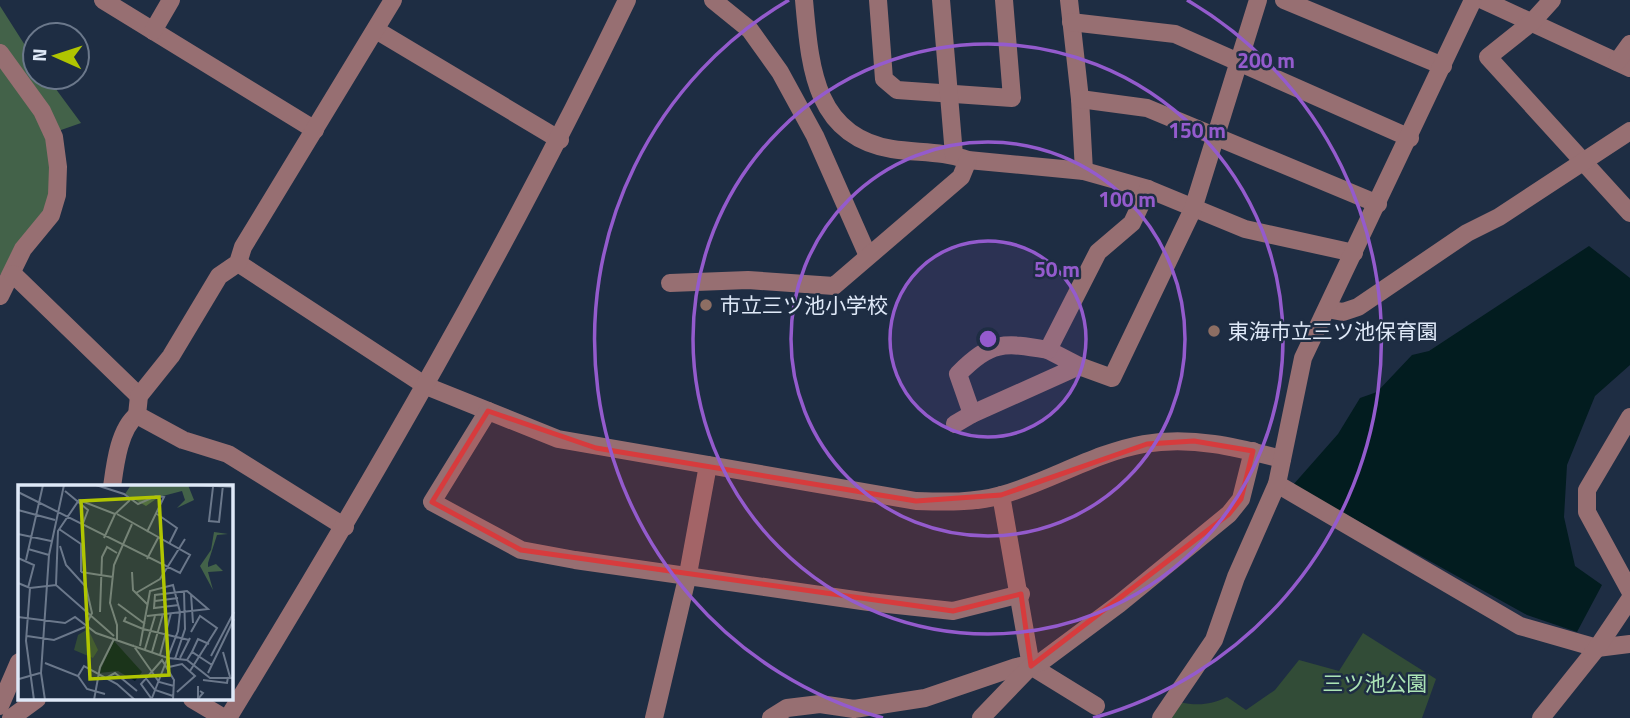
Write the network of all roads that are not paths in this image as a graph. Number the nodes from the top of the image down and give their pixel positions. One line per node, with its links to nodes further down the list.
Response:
1 (103, 0): 19 (street)
2 (172, 0): 19 (street)
3 (393, 0): 18 (street)
4 (627, 0): 31 (street)
5 (713, 0): 40 (street)
6 (804, 0): 32 (street)
7 (878, 0): 25 (street)
8 (941, 0): 25 (street)
9 (1004, 0): 25 (street)
10 (1069, 0): 16 (street)
11 (1258, 0): 22 (street)
12 (1284, 0): 24 (street)
13 (1473, 0): 24 (street)
14 (1483, 0): 17 (street)
15 (1552, 0): 17 (street)
16 (1071, 22): 22 (street); 26 (street)
17 (1532, 22): 23 (street); 33 (street)
18 (376, 30): 27 (street); 31 (street)
19 (153, 31): 27 (street)
20 (1630, 44): 23 (street)
21 (0, 53): 42 (street)
22 (1239, 64): 29 (street); 30 (street)
23 (1623, 65)
24 (1443, 66): 30 (street)
25 (949, 95): 32 (street)
26 (1080, 99): 29 (street); 34 (street)
27 (315, 130): 41 (street)
28 (1630, 131): 33 (street)
29 (1216, 136): 36 (street); 37 (street)
30 (1410, 138): 36 (street)
31 (560, 140): 48 (street)
32 (961, 158): 34 (street); 40 (street)
33 (1584, 164): 38 (street); 45 (street)
34 (1084, 171): 35 (street)
35 (1148, 189): 37 (street); 46 (street)
36 (1378, 204): 39 (street)
37 (1193, 209): 39 (street); 47 (street)
38 (1630, 213)
39 (1354, 253): 45 (street)
40 (867, 256): 43 (street)
41 (238, 262): 48 (street); 49 (street)
42 (13, 274): 44 (street); 49 (street)
43 (670, 283)
44 (0, 296)
45 (1327, 309): 56 (street)
46 (1048, 350): 47 (street); 51 (street)
47 (1079, 366): 51 (street)
48 (426, 386): 50 (street); 61 (street)
49 (139, 396): 52 (street)
50 (488, 411): 57 (street); 62 (street)
51 (972, 414): 54 (street)
52 (136, 415): 59 (street); 61 (street)
53 (1630, 417): 63 (street)
54 (955, 424)
55 (1253, 451): 56 (street); 60 (street); 69 (street)
56 (1282, 459): 58 (street)
57 (708, 465): 60 (street); 62 (street)
58 (1277, 484): 67 (street); 80 (street)
59 (112, 485)
60 (1001, 495): 64 (street)
61 (345, 527): 76 (street)
62 (688, 574): 64 (street); 77 (street)
63 (1630, 591)
64 (1021, 594): 69 (street)
65 (1630, 599): 67 (street)
66 (1630, 644): 67 (street)
67 (1597, 648): 74 (street)
68 (18, 664): 72 (street)
69 (1031, 666): 73 (street); 78 (street); 79 (street)
70 (36, 700): 75 (street)
71 (194, 700): 76 (street)
72 (0, 706)
73 (1096, 706)
74 (1546, 717)
75 (11, 718)
76 (226, 718)
77 (654, 718)
78 (771, 718)
79 (981, 718)
80 (1161, 718)

